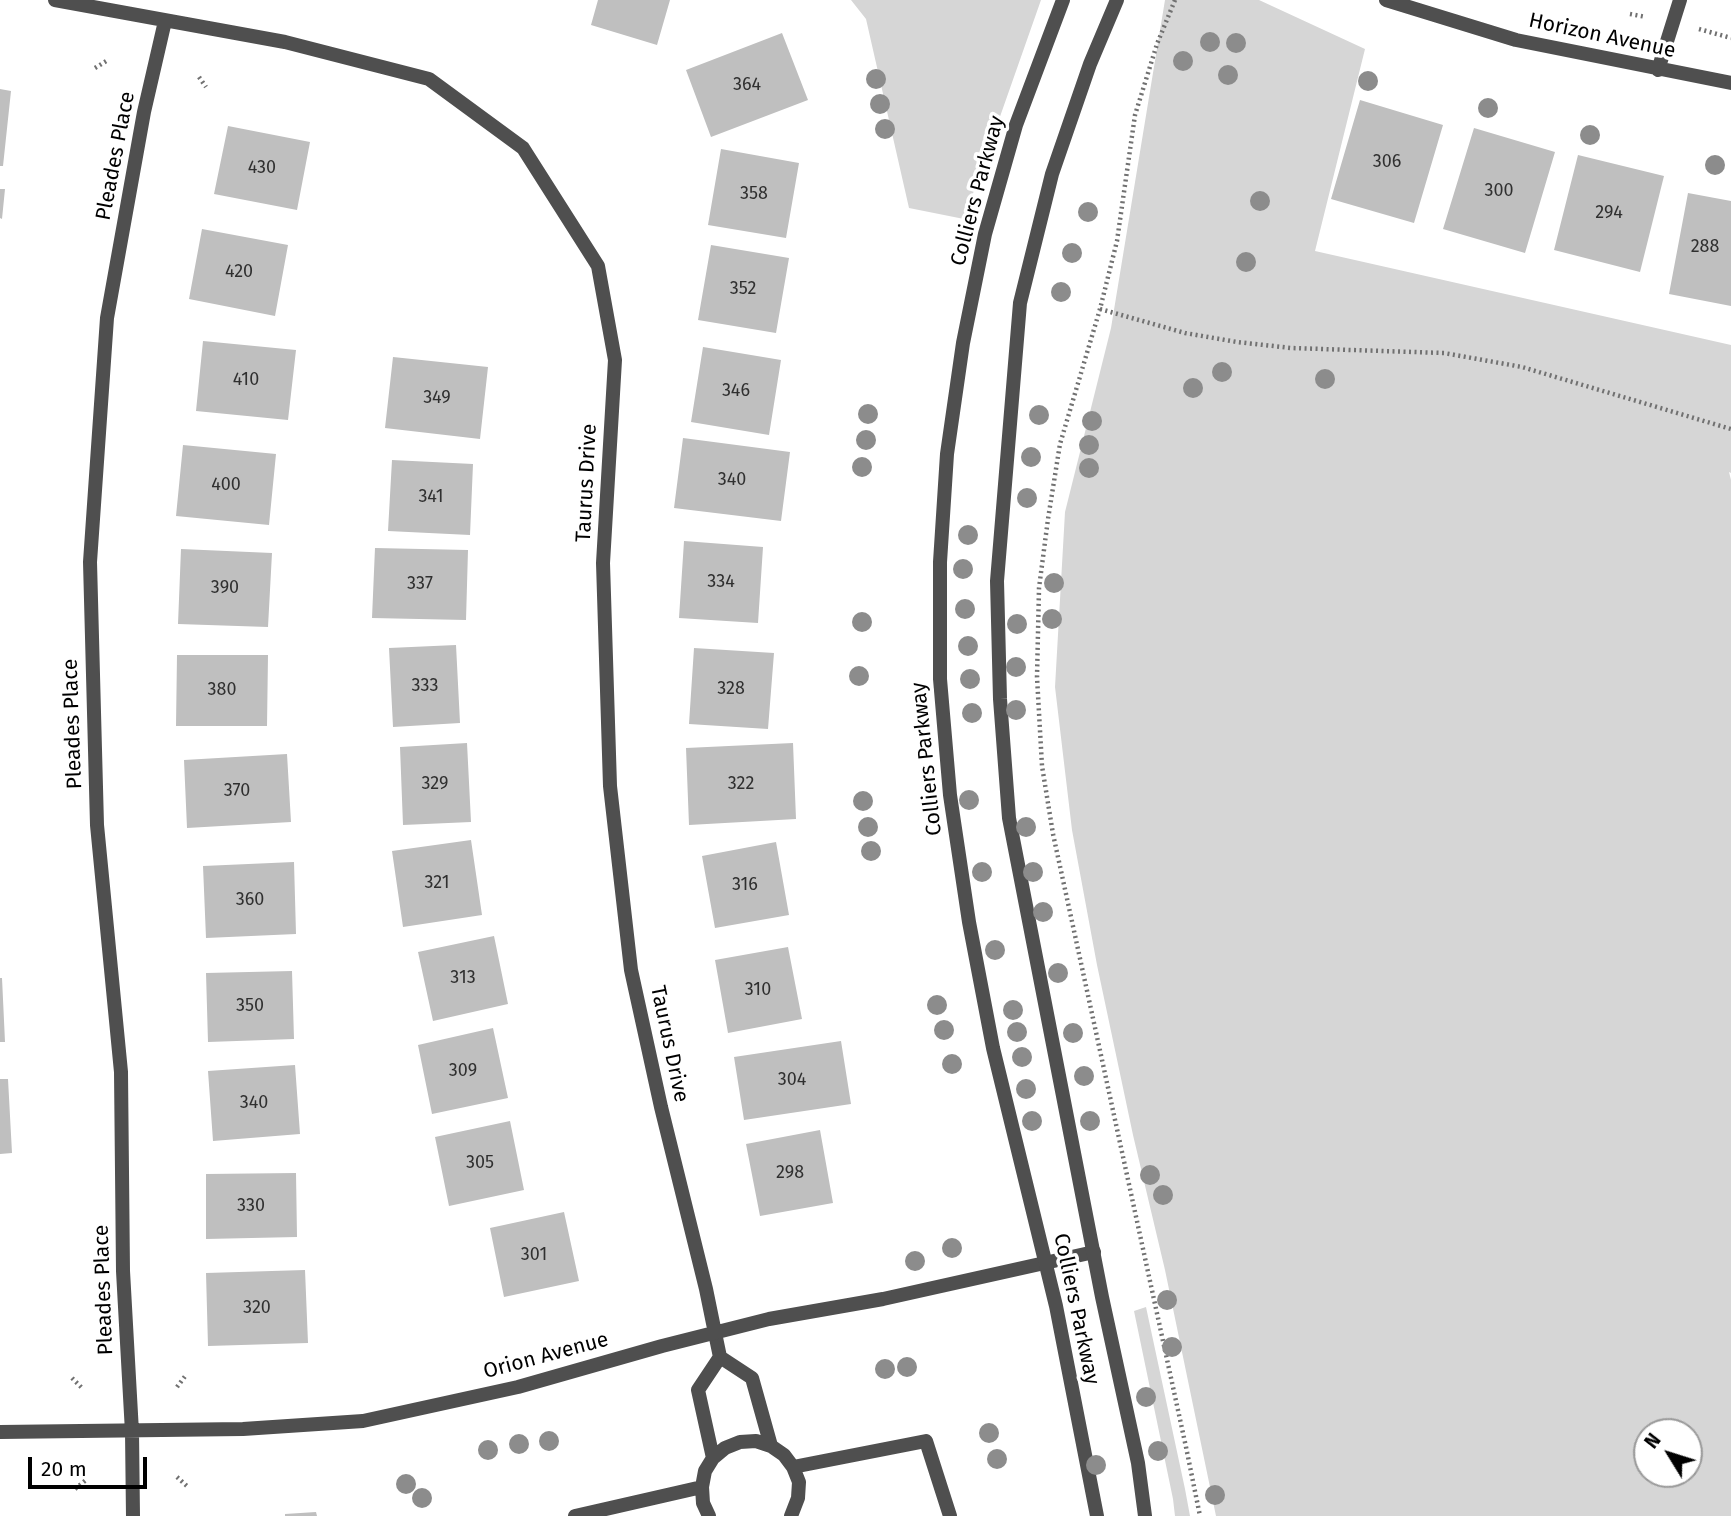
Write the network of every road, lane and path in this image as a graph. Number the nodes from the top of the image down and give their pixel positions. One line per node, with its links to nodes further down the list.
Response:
1 (55, 0): 7 (street, Taurus Drive)
2 (1063, 0): 17 (street, Colliers Parkway)
3 (1117, 0): 16 (street, Colliers Parkway)
4 (1175, 0): 14 (path)
5 (1386, 0): 10 (street, Horizon Avenue)
6 (1681, 0): 10 (street)
7 (165, 21): 18 (street, Taurus Drive); 24 (street, Pleades Place)
8 (108, 60): 9 (path)
9 (95, 68)
10 (1658, 69): 12 (street, Horizon Avenue)
11 (199, 77): 13 (path)
12 (1731, 83)
13 (206, 87)
14 (1100, 309): 15 (path); 41 (path)
15 (1731, 429)
16 (1094, 1252): 17 (street, Orion Avenue); 40 (street, Colliers Parkway)
17 (1046, 1263): 18 (street, Orion Avenue); 39 (street, Colliers Parkway)
18 (715, 1333): 19 (street, Taurus Drive); 24 (street, Orion Avenue)
19 (720, 1357): 26 (street); 27 (street)
20 (186, 1375): 22 (path)
21 (72, 1378): 23 (path)
22 (177, 1387)
23 (83, 1389)
24 (132, 1432): 25 (street, Orion Avenue); 34 (street, Pleades Place)
25 (0, 1433)
26 (771, 1446): 27 (street); 28 (street)
27 (713, 1458): 32 (street)
28 (793, 1467): 37 (street); 38 (street)
29 (177, 1477): 31 (path)
30 (86, 1480): 33 (path)
31 (188, 1487)
32 (702, 1487): 35 (street); 36 (street)
33 (75, 1489)
34 (133, 1516)
35 (575, 1516)
36 (709, 1516)
37 (791, 1516)
38 (950, 1516)
39 (1097, 1516)
40 (1145, 1516)
41 (1200, 1516)

